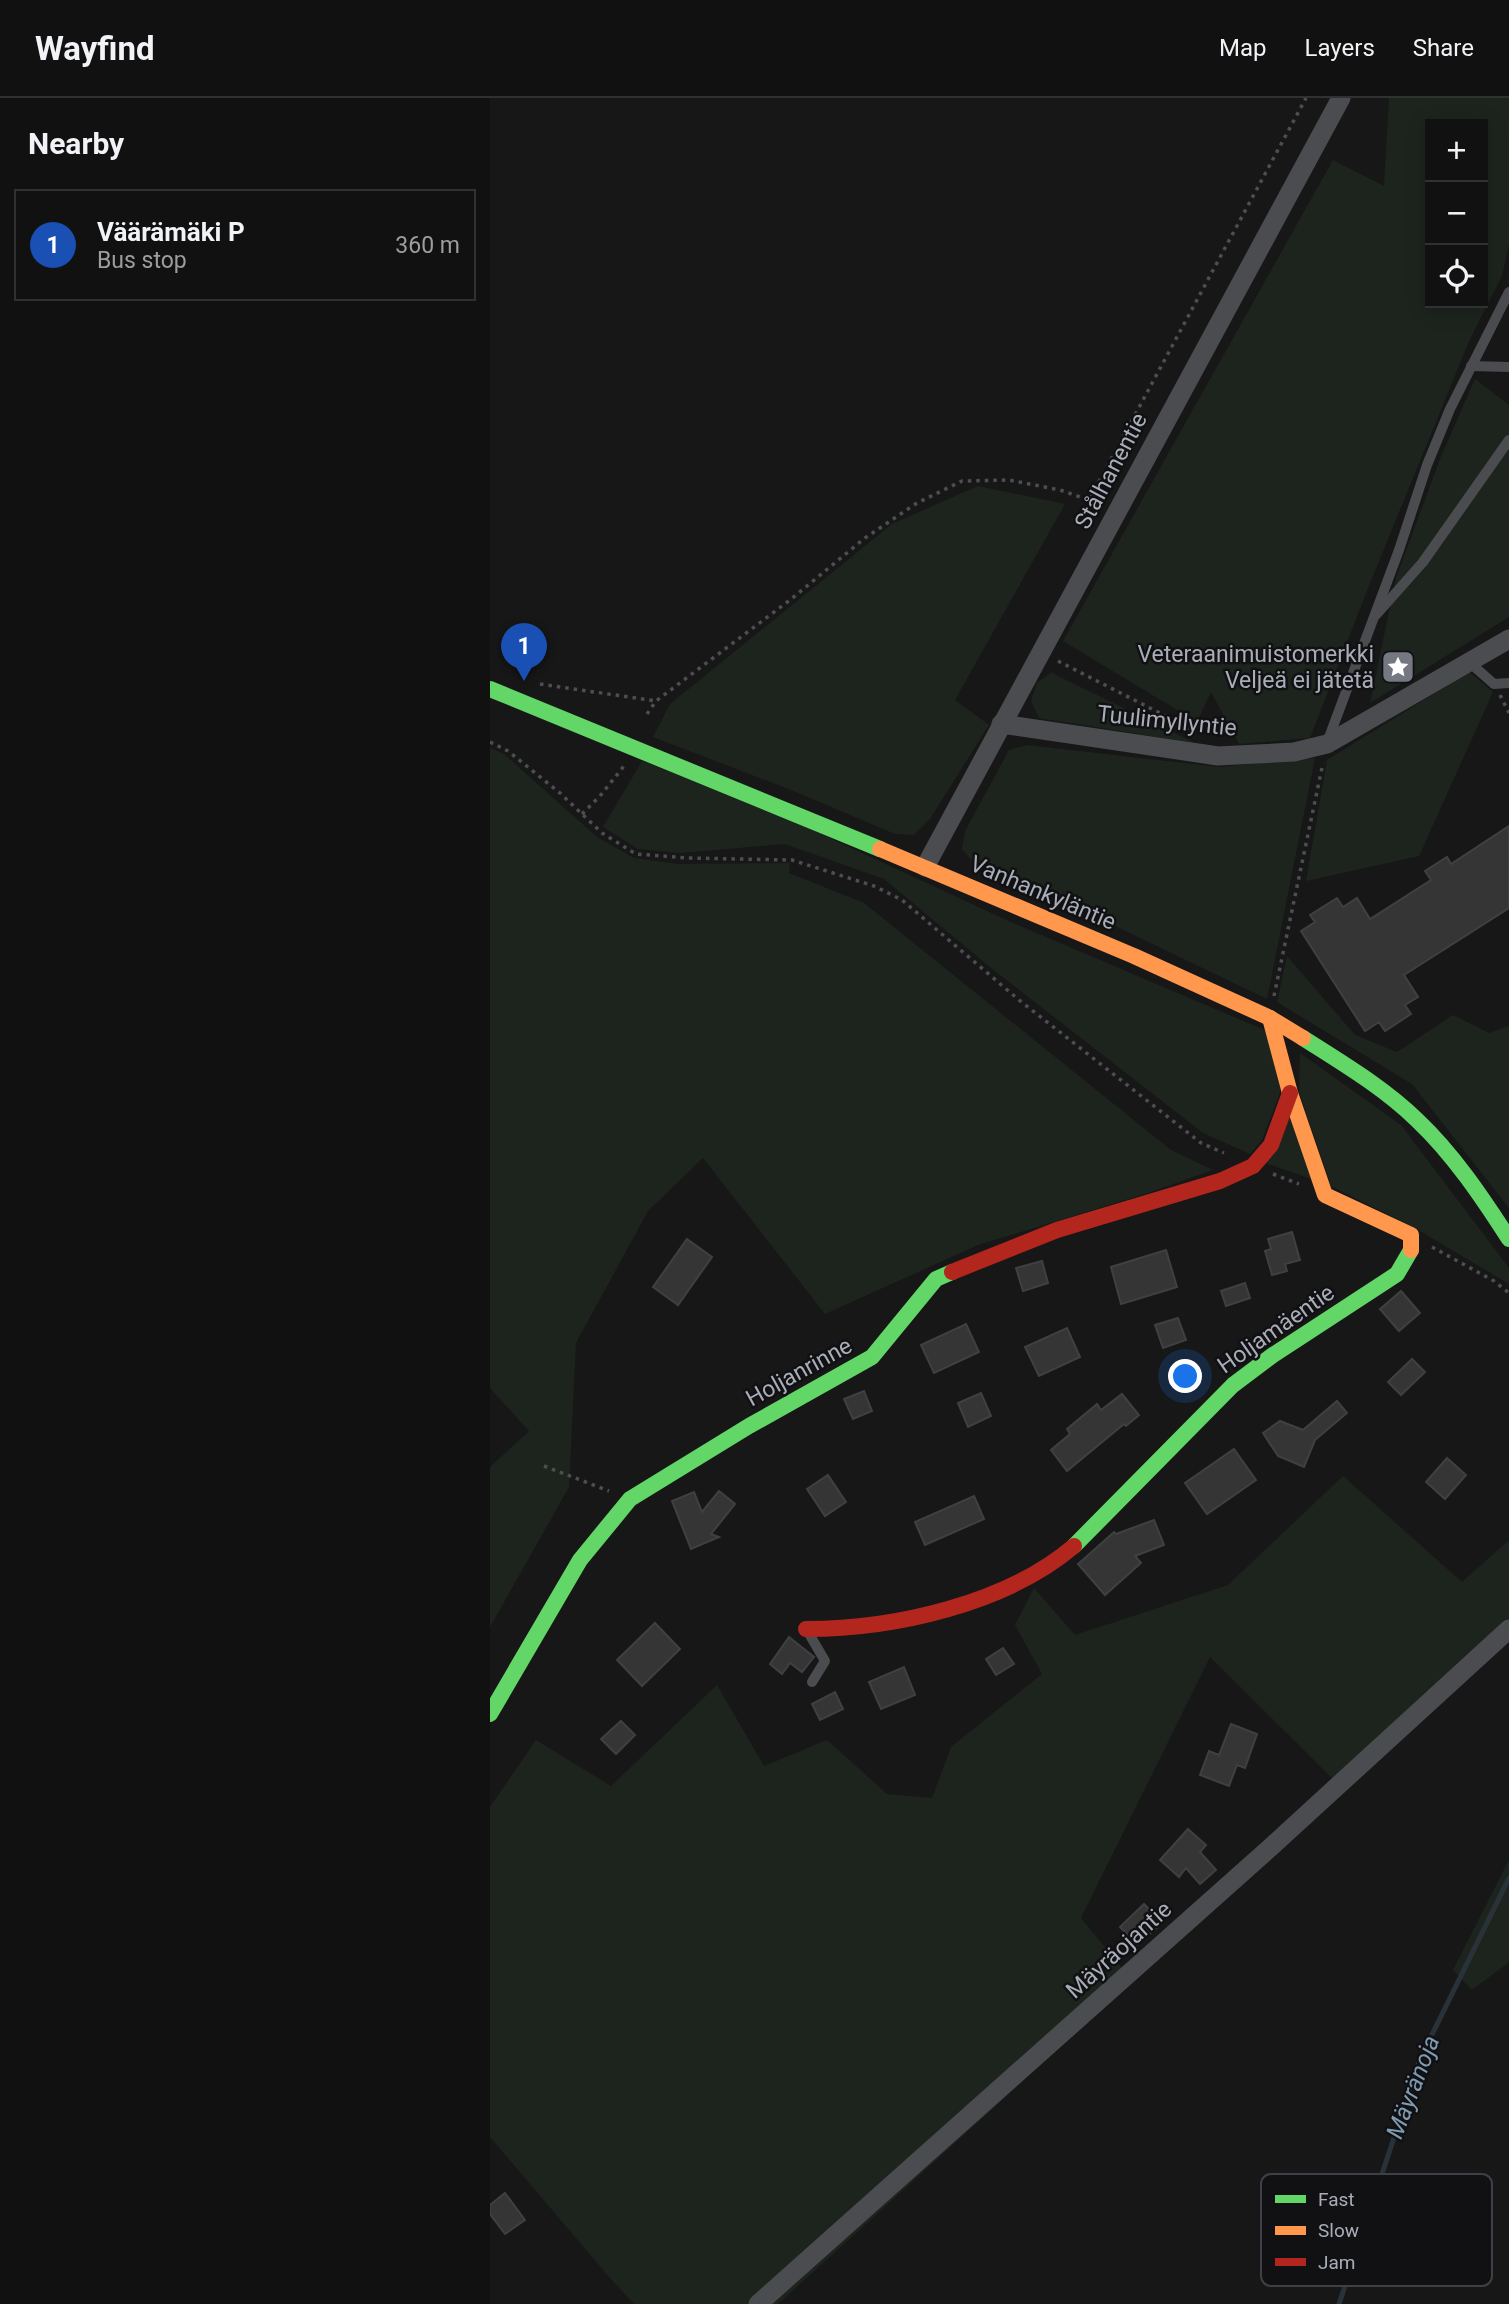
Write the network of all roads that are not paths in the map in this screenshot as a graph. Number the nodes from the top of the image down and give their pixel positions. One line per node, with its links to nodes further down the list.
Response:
1 (1341, 98): 11 (street, Stålhanentie)
2 (1509, 292): 3 (lane)
3 (1471, 366): 4 (lane); 6 (lane)
4 (1509, 367)
5 (1509, 440): 6 (lane)
6 (1371, 621): 12 (lane)
7 (1509, 639): 8 (street, Tuulimyllyntie)
8 (1469, 662): 9 (lane); 12 (street, Tuulimyllyntie)
9 (1509, 684)
10 (490, 689): 13 (street, Vanhankyläntie)
11 (1001, 724): 12 (street, Tuulimyllyntie); 13 (street, Stålhanentie)
12 (1327, 744)
13 (925, 867): 14 (street, Vanhankyläntie)
14 (1270, 1018): 15 (street); 16 (street, Vanhankyläntie)
15 (1290, 1093): 17 (street, Holjamäentie); 20 (street, Holjanrinne)
16 (1509, 1239)
17 (806, 1629): 19 (lane)
18 (1509, 1629): 21 (street, Mäyräojantie)
19 (812, 1682)
20 (490, 1714)
21 (758, 2304)

